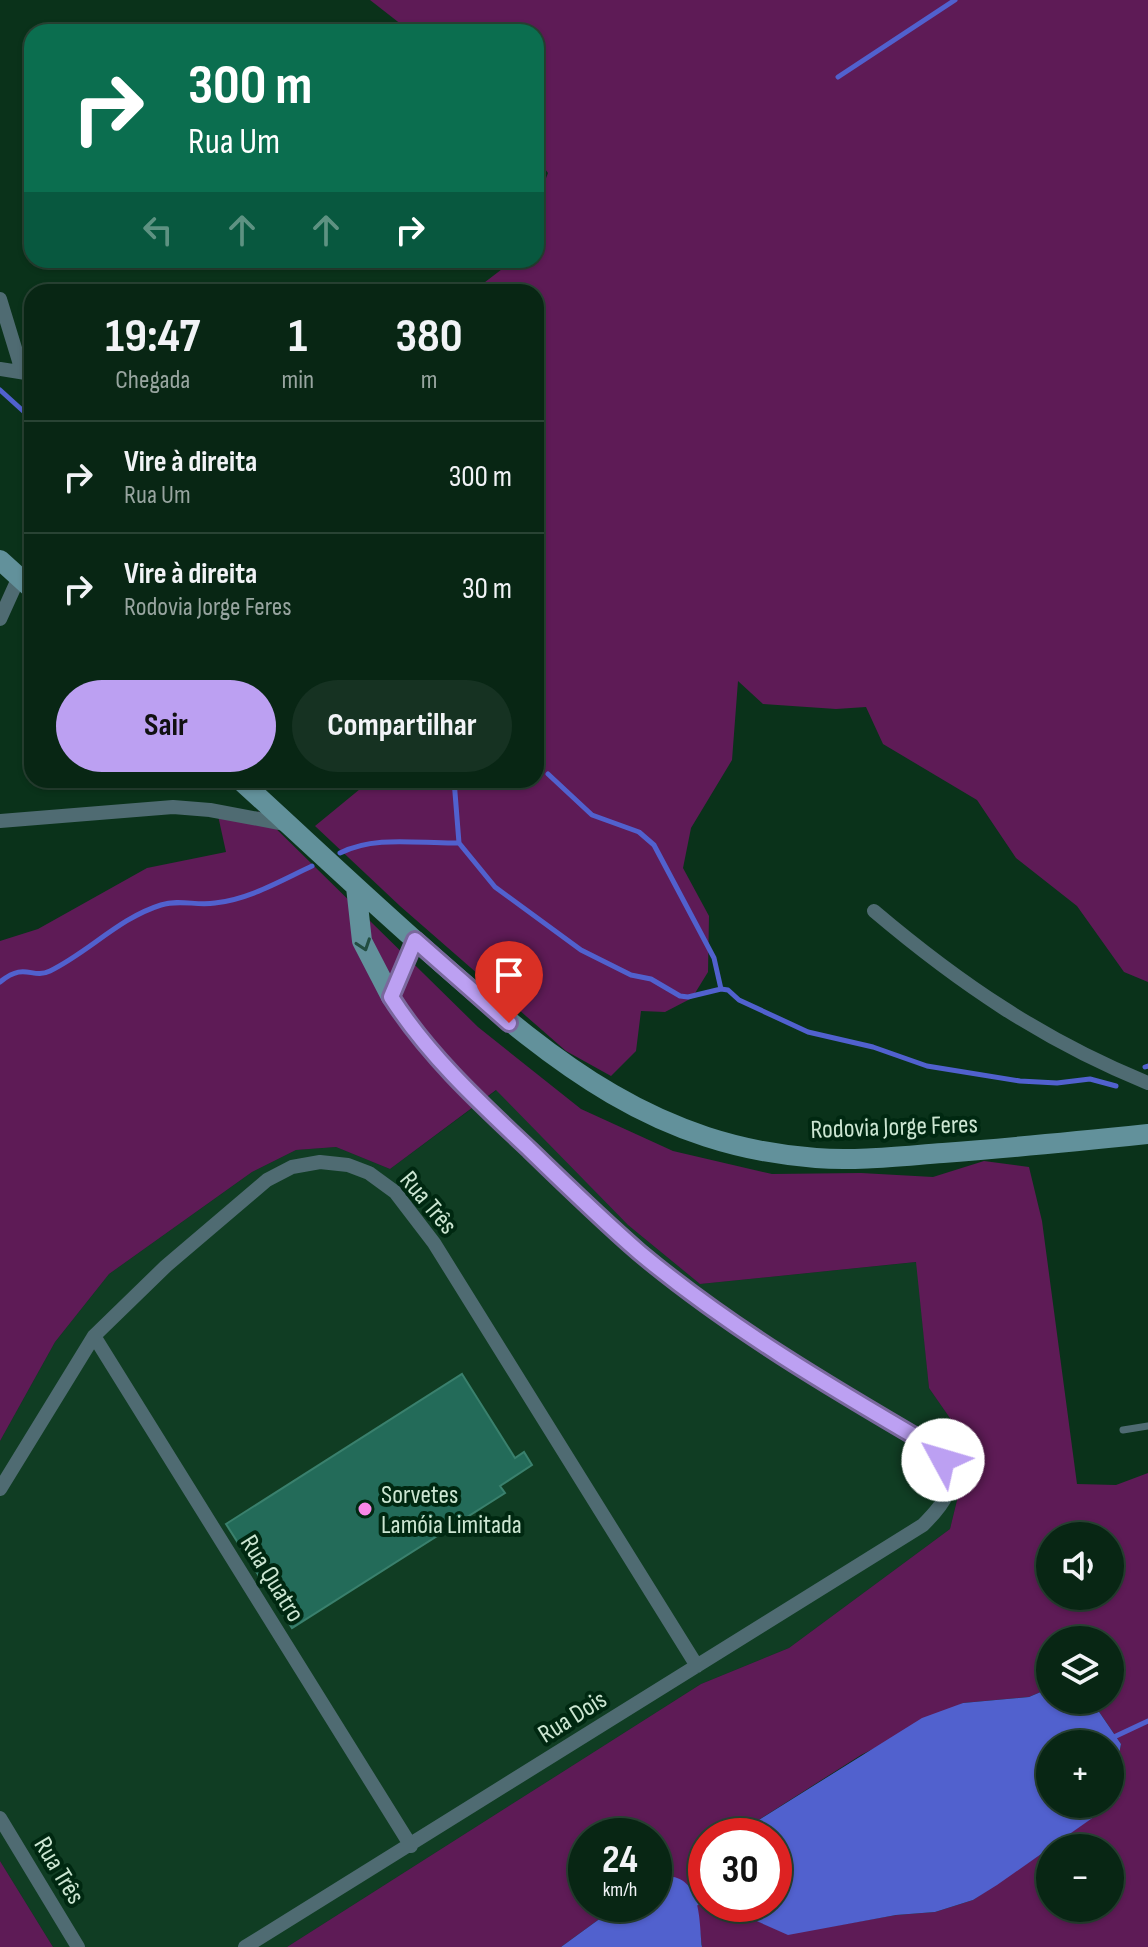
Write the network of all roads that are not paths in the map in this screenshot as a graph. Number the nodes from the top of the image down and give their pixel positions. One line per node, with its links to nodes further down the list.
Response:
1 (0, 299): 2 (street)
2 (24, 364)
3 (0, 369): 4 (street)
4 (24, 372)
5 (0, 560): 6 (main road)
6 (24, 581)
7 (24, 586): 8 (street)
8 (0, 619)
9 (249, 788): 11 (main road, Rodovia Jorge Feres)
10 (0, 821): 11 (street)
11 (289, 825): 12 (main road, Rodovia Jorge Feres)
12 (356, 887): 14 (main road, Rodovia Jorge Feres); 15 (main road, one-way to 15)
13 (874, 911): 16 (street)
14 (415, 940): 15 (street); 17 (main road, Rodovia Jorge Feres)
15 (391, 997): 22 (street, Rua Dois)
16 (1148, 1083)
17 (1148, 1134)
18 (94, 1336): 21 (street, Rua Três); 22 (street, Rua Três); 24 (street, Rua Quatro)
19 (1148, 1426): 20 (lane)
20 (1123, 1430)
21 (0, 1489)
22 (697, 1666): 24 (street, Rua Dois)
23 (0, 1818): 25 (street, Rua Três)
24 (411, 1846): 26 (street, Rua Dois)
25 (78, 1947)
26 (245, 1947)

